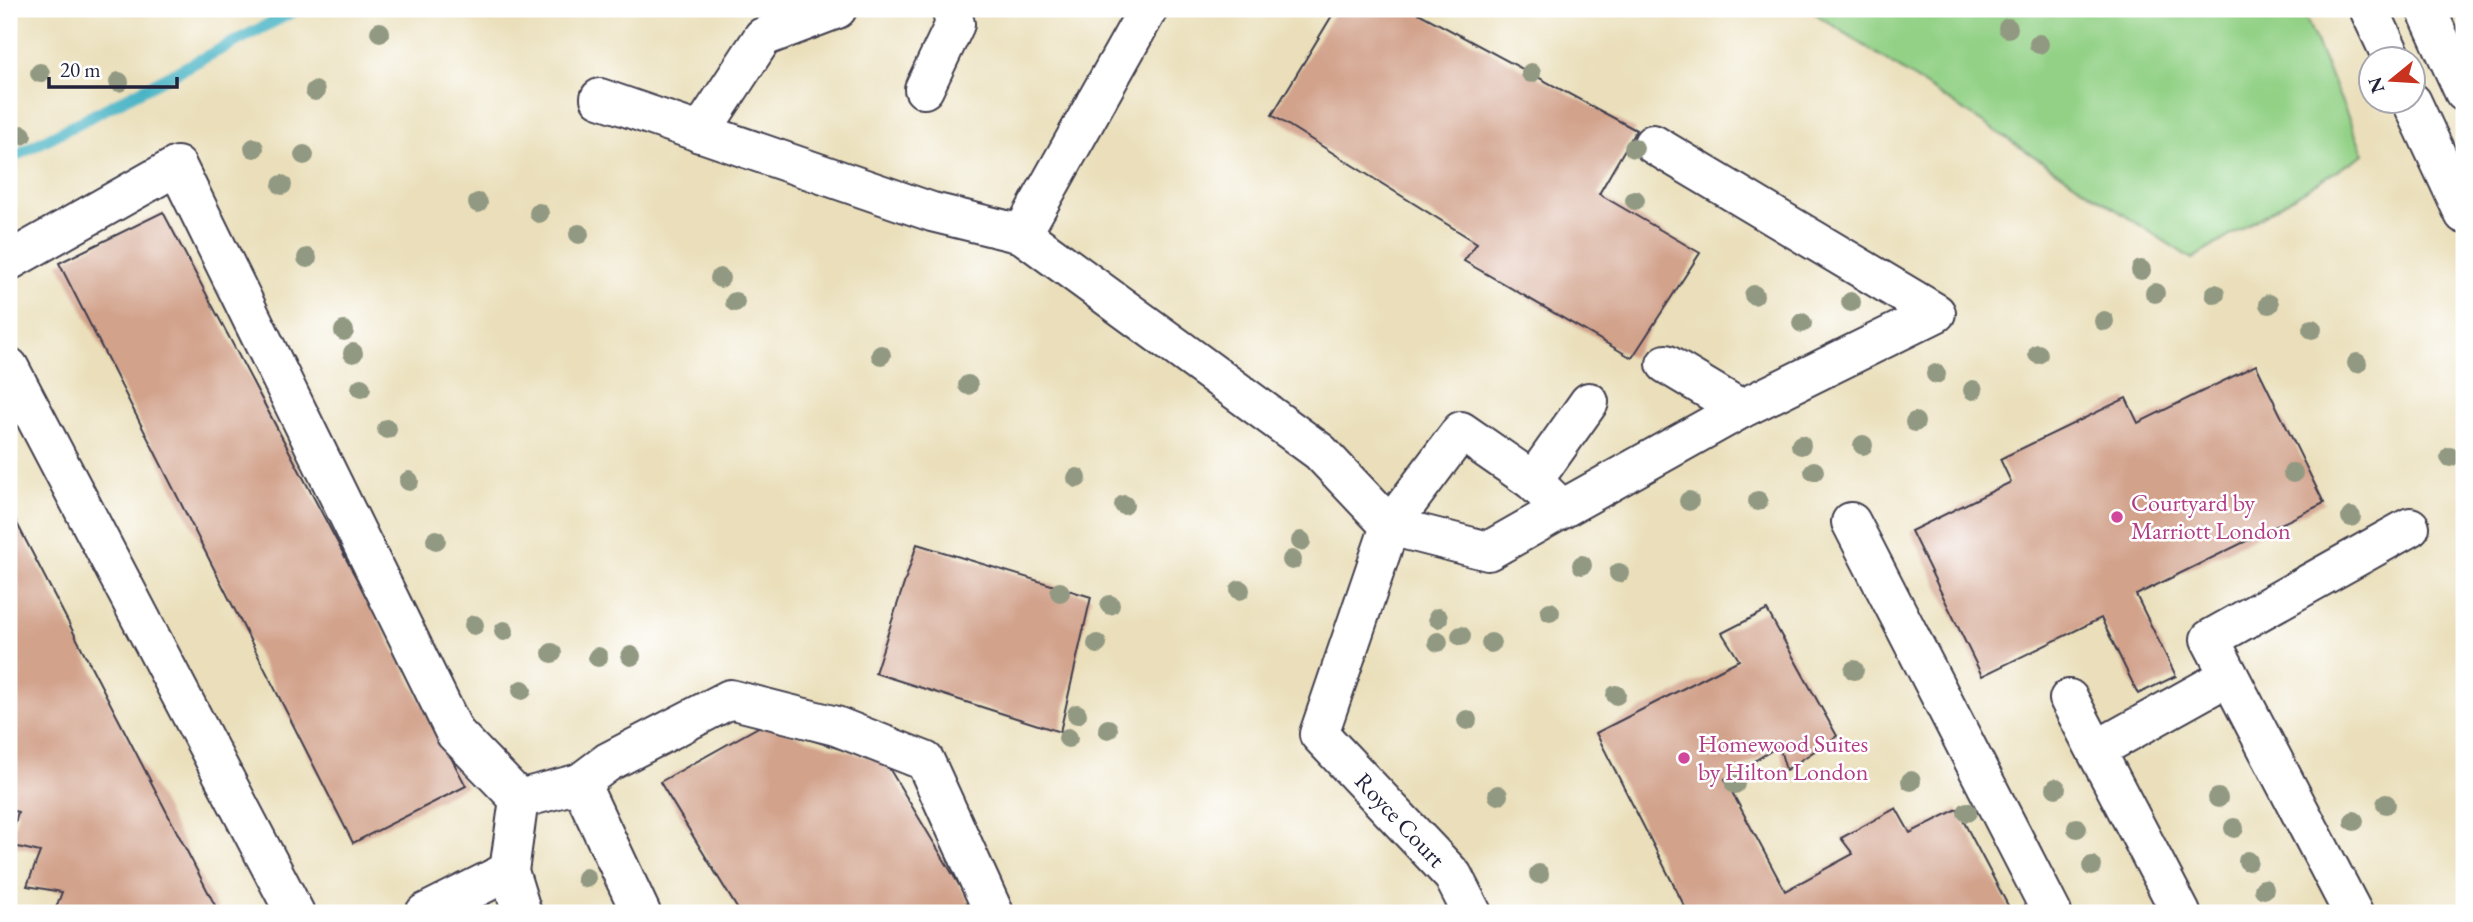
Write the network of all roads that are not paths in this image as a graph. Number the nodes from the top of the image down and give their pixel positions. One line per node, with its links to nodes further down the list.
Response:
1 (837, 9): 11 (street)
2 (951, 9): 7 (street)
3 (1148, 9): 14 (street)
4 (2369, 9): 6 (street)
5 (2426, 9): 8 (street)
6 (2386, 46)
7 (924, 89)
8 (2464, 92)
9 (600, 98): 11 (street)
10 (2418, 116): 13 (street)
11 (700, 133): 14 (street)
12 (1653, 144): 19 (street)
13 (2464, 214)
14 (1022, 234): 23 (street)
15 (9, 261): 29 (street)
16 (1666, 364): 19 (street)
17 (9, 367): 31 (street)
18 (1589, 402): 20 (street)
19 (1741, 409): 21 (street)
20 (1533, 481): 21 (street); 23 (street)
21 (1562, 509): 23 (street)
22 (1851, 522): 37 (street)
23 (1390, 526): 36 (street, Royce Court)
24 (2410, 527): 25 (street)
25 (2229, 676): 27 (street); 39 (street)
26 (2069, 699): 27 (street)
27 (2096, 750): 38 (street)
28 (580, 783): 29 (street); 34 (street); 35 (street)
29 (519, 799): 30 (street)
30 (509, 871): 32 (street); 33 (street)
31 (295, 913)
32 (425, 913)
33 (522, 913)
34 (641, 913)
35 (993, 913)
36 (1472, 913)
37 (2052, 913)
38 (2181, 913)
39 (2353, 913)

